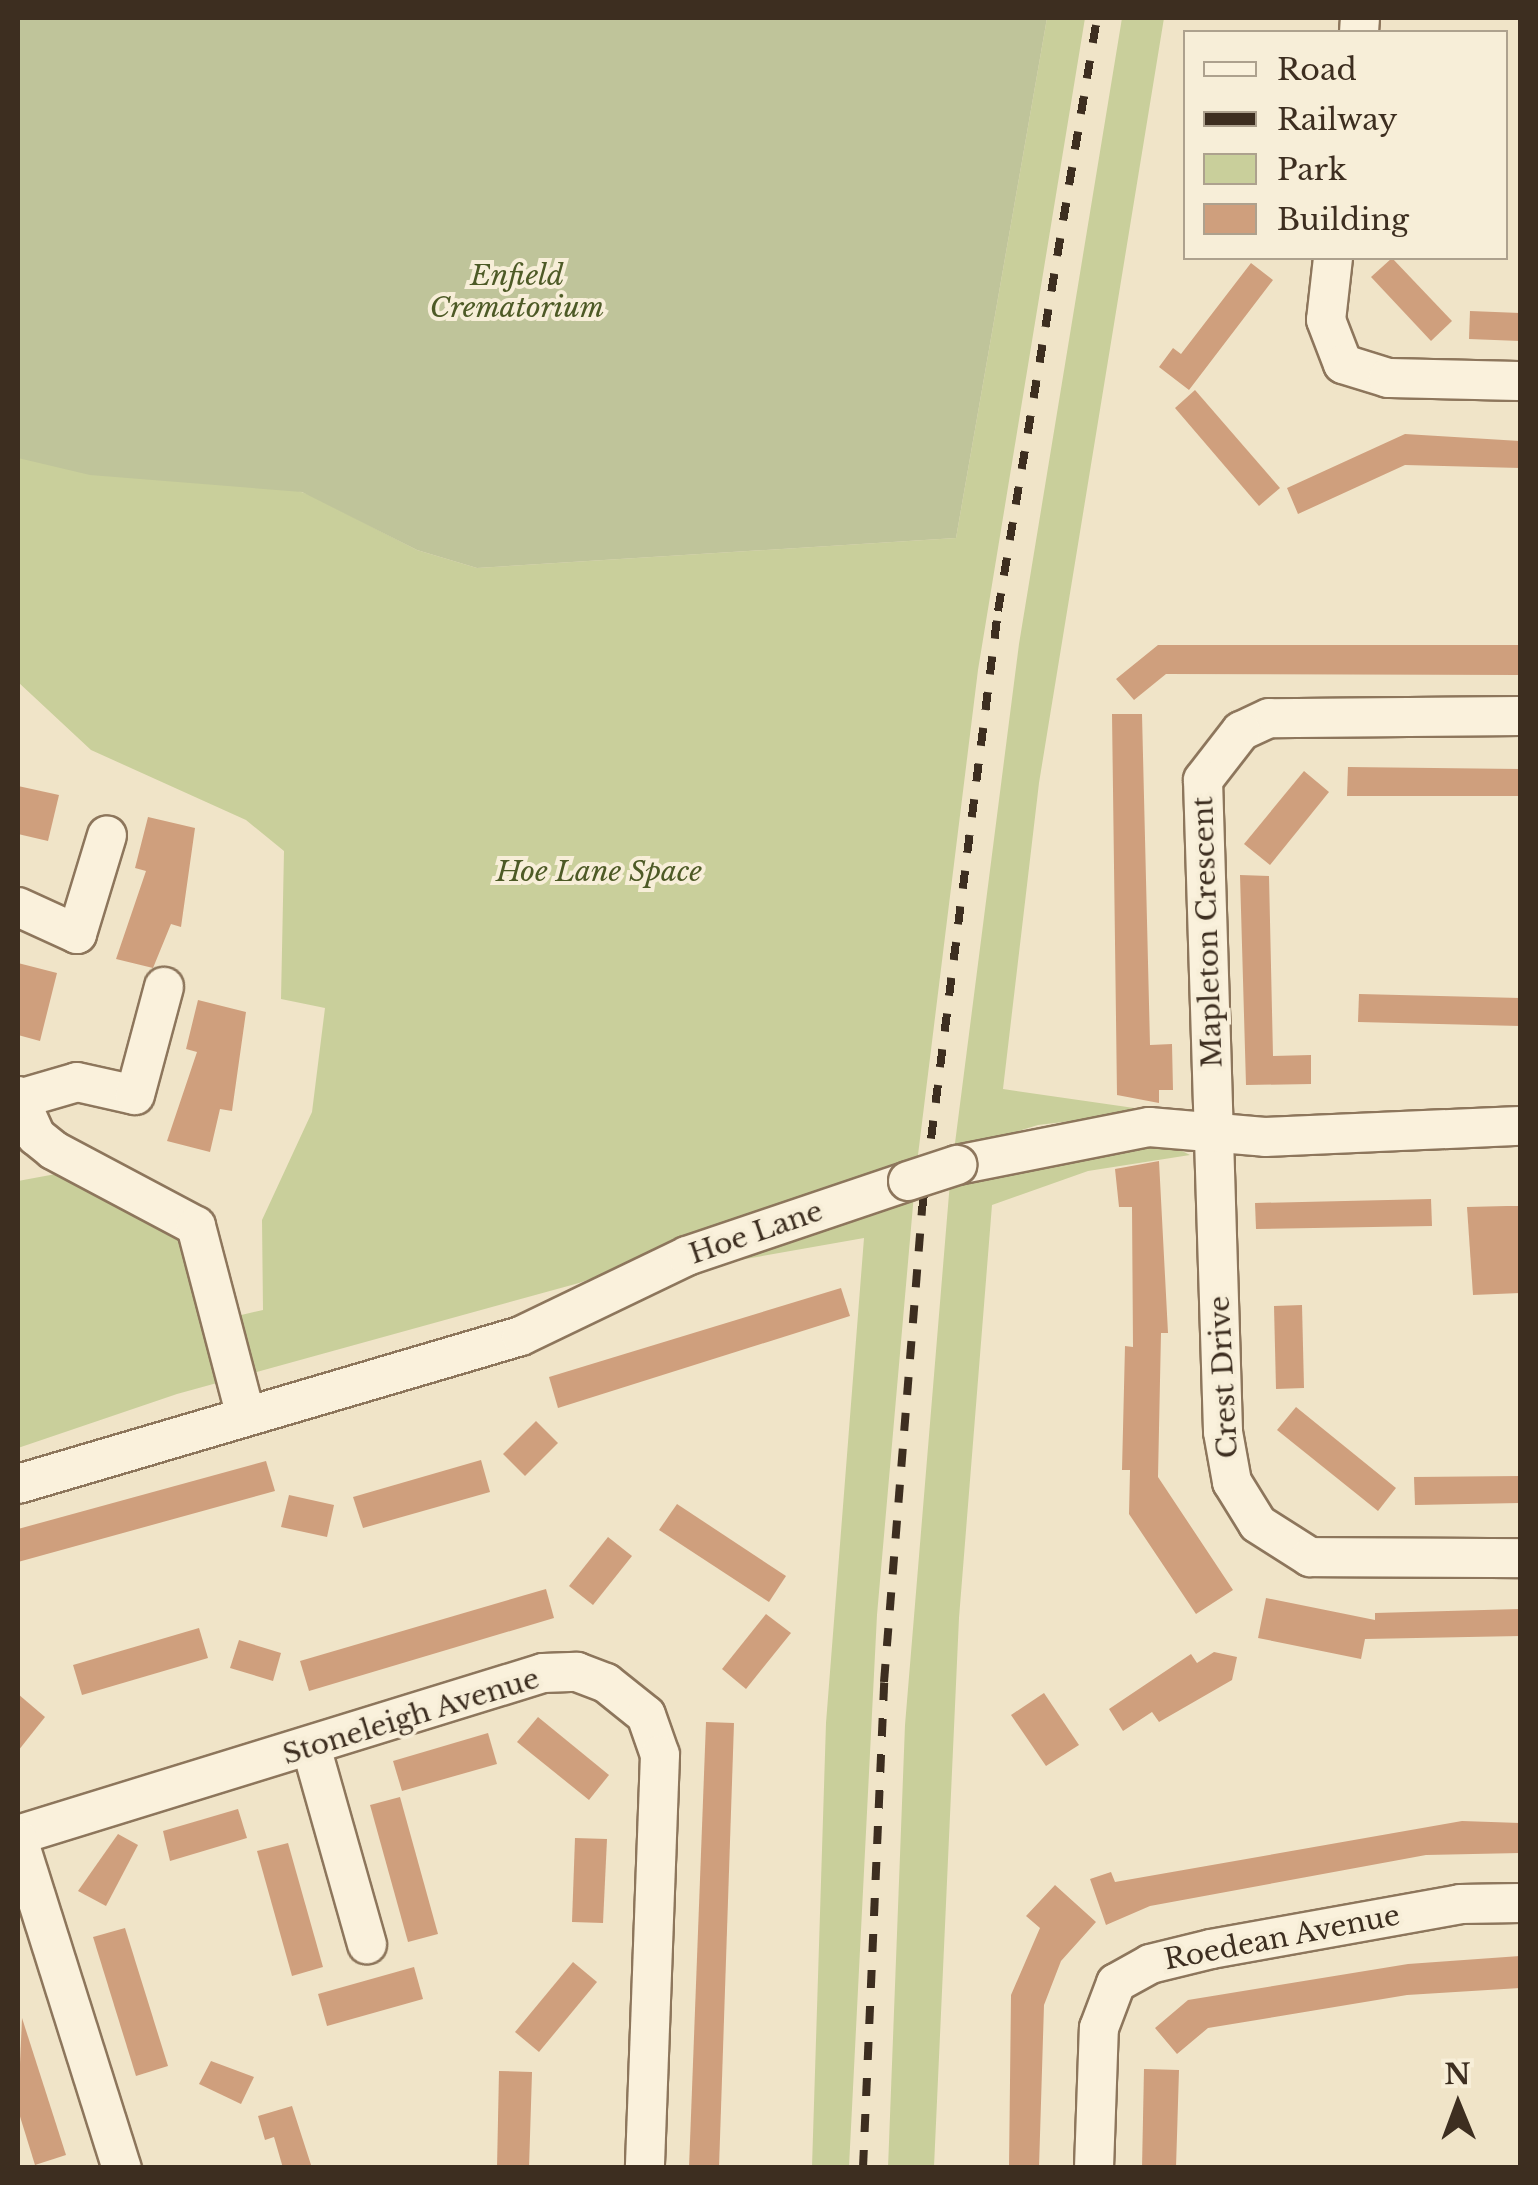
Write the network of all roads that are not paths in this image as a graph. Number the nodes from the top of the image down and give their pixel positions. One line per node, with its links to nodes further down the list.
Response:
1 (1333, 260): 2 (street)
2 (1520, 381)
3 (1520, 716): 9 (street, Mapleton Crescent)
4 (108, 836): 5 (street)
5 (18, 908)
6 (164, 988): 7 (street)
7 (18, 1097): 10 (street)
8 (1520, 1126): 9 (street, Hoe Lane)
9 (1216, 1128): 10 (street, Hoe Lane, bridge); 12 (street, Crest Drive)
10 (246, 1416): 11 (street, Hoe Lane)
11 (18, 1484)
12 (1520, 1558)
13 (312, 1750): 14 (street, Stoneleigh Avenue); 16 (street); 18 (street, Stoneleigh Avenue)
14 (18, 1837): 17 (street)
15 (1520, 1904): 19 (street, Roedean Avenue)
16 (367, 1944)
17 (122, 2168)
18 (646, 2168)
19 (1094, 2168)

